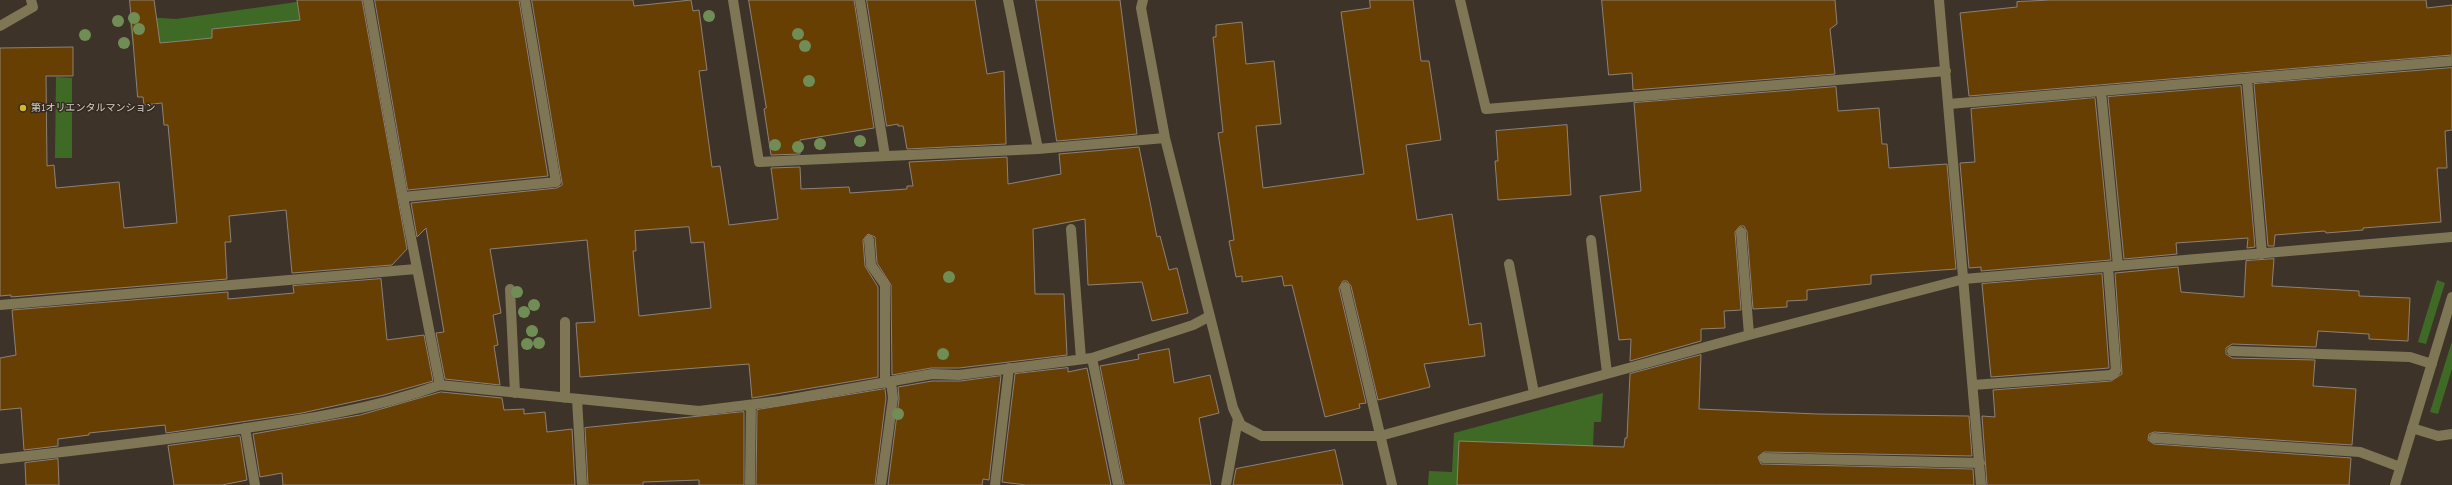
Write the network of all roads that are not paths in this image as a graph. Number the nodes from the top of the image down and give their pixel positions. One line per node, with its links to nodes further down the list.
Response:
1 (32, 0): 10 (street)
2 (368, 0): 19 (street)
3 (525, 0): 19 (street)
4 (732, 0): 18 (street)
5 (860, 0): 18 (street)
6 (1008, 0): 17 (street)
7 (1143, 0): 16 (street)
8 (1460, 0): 12 (street)
9 (1939, 0): 12 (street)
10 (0, 26)
11 (2452, 61): 13 (street)
12 (1946, 71): 15 (street)
13 (2247, 78): 14 (street); 25 (street)
14 (2101, 91): 15 (street); 27 (street)
15 (1948, 104): 29 (street)
16 (1165, 138): 17 (street); 34 (street)
17 (1038, 149): 18 (street)
18 (885, 156)
19 (403, 197): 28 (street)
20 (1071, 228): 38 (street)
21 (1741, 232): 36 (street)
22 (2452, 237): 25 (street)
23 (869, 240): 42 (street)
24 (1591, 240): 41 (street)
25 (2262, 254): 27 (street)
26 (1509, 264): 46 (street)
27 (2113, 266): 29 (street); 44 (street)
28 (416, 269): 33 (street); 43 (street)
29 (1964, 279): 36 (street); 44 (street)
30 (1345, 287): 54 (street)
31 (510, 289): 45 (street)
32 (2452, 297): 39 (street)
33 (0, 305)
34 (1210, 316): 38 (street); 50 (street)
35 (565, 322): 47 (street)
36 (1749, 335): 41 (street)
37 (2232, 351): 39 (street)
38 (1086, 359): 40 (street); 65 (street)
39 (2432, 364): 52 (street)
40 (1009, 368): 42 (street); 64 (street)
41 (1607, 373): 46 (street)
42 (888, 383): 49 (street); 63 (street)
43 (440, 385): 45 (street); 51 (street)
44 (1973, 385): 58 (street)
45 (515, 393): 47 (street)
46 (1534, 393): 54 (street)
47 (565, 398): 48 (street)
48 (577, 399): 49 (street); 61 (street)
49 (751, 405): 62 (street)
50 (1238, 419): 54 (street); 66 (street)
51 (245, 428): 57 (street); 60 (street)
52 (2412, 428): 53 (street); 59 (street)
53 (2452, 434)
54 (1380, 436): 67 (street)
55 (2154, 438): 59 (street)
56 (1764, 458): 58 (street)
57 (0, 459)
58 (1980, 463): 68 (street)
59 (2400, 467): 69 (street)
60 (255, 485)
61 (582, 485)
62 (750, 485)
63 (881, 485)
64 (995, 485)
65 (1118, 485)
66 (1226, 485)
67 (1392, 485)
68 (1982, 485)
69 (2395, 485)

